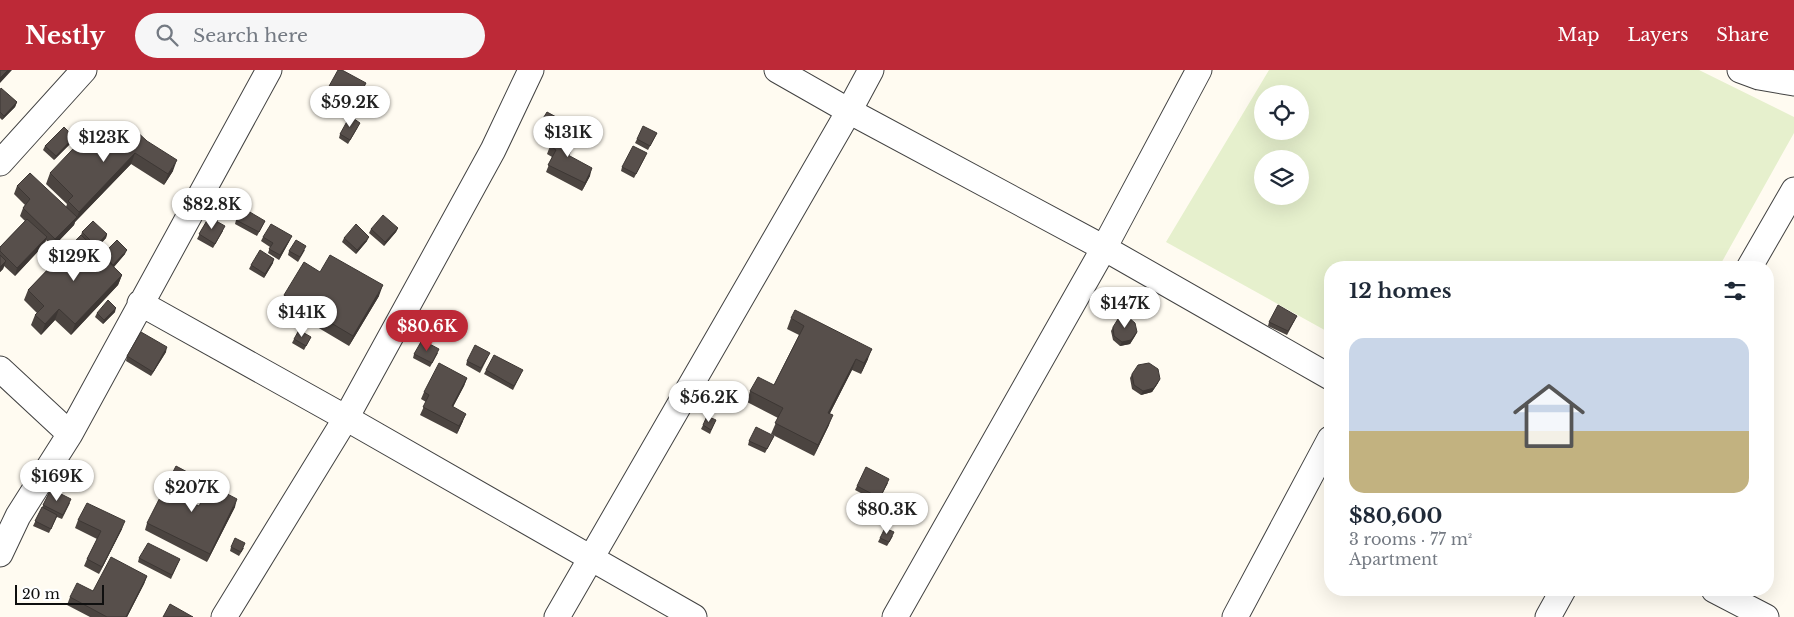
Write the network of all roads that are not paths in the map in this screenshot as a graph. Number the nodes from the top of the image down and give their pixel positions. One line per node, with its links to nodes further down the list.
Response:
1 (84, 70): 10 (street)
2 (269, 70): 14 (street)
3 (531, 70): 17 (street)
4 (777, 70): 9 (street)
5 (871, 70): 9 (street)
6 (1199, 70): 12 (street)
7 (1740, 70): 8 (street)
8 (1794, 83)
9 (849, 111): 12 (street); 21 (street)
10 (0, 163)
11 (1794, 190): 13 (street)
12 (1104, 248): 16 (street); 27 (street)
13 (1753, 261)
14 (140, 304): 17 (street); 18 (street)
15 (0, 369): 18 (street)
16 (1324, 374)
17 (346, 418): 21 (street); 24 (street)
18 (70, 434): 20 (street)
19 (1324, 450): 28 (street)
20 (0, 554)
21 (591, 557): 25 (street); 26 (street)
22 (1560, 596): 29 (street)
23 (1726, 596): 30 (street)
24 (224, 617)
25 (557, 617)
26 (694, 617)
27 (895, 617)
28 (1234, 617)
29 (1548, 617)
30 (1766, 617)

